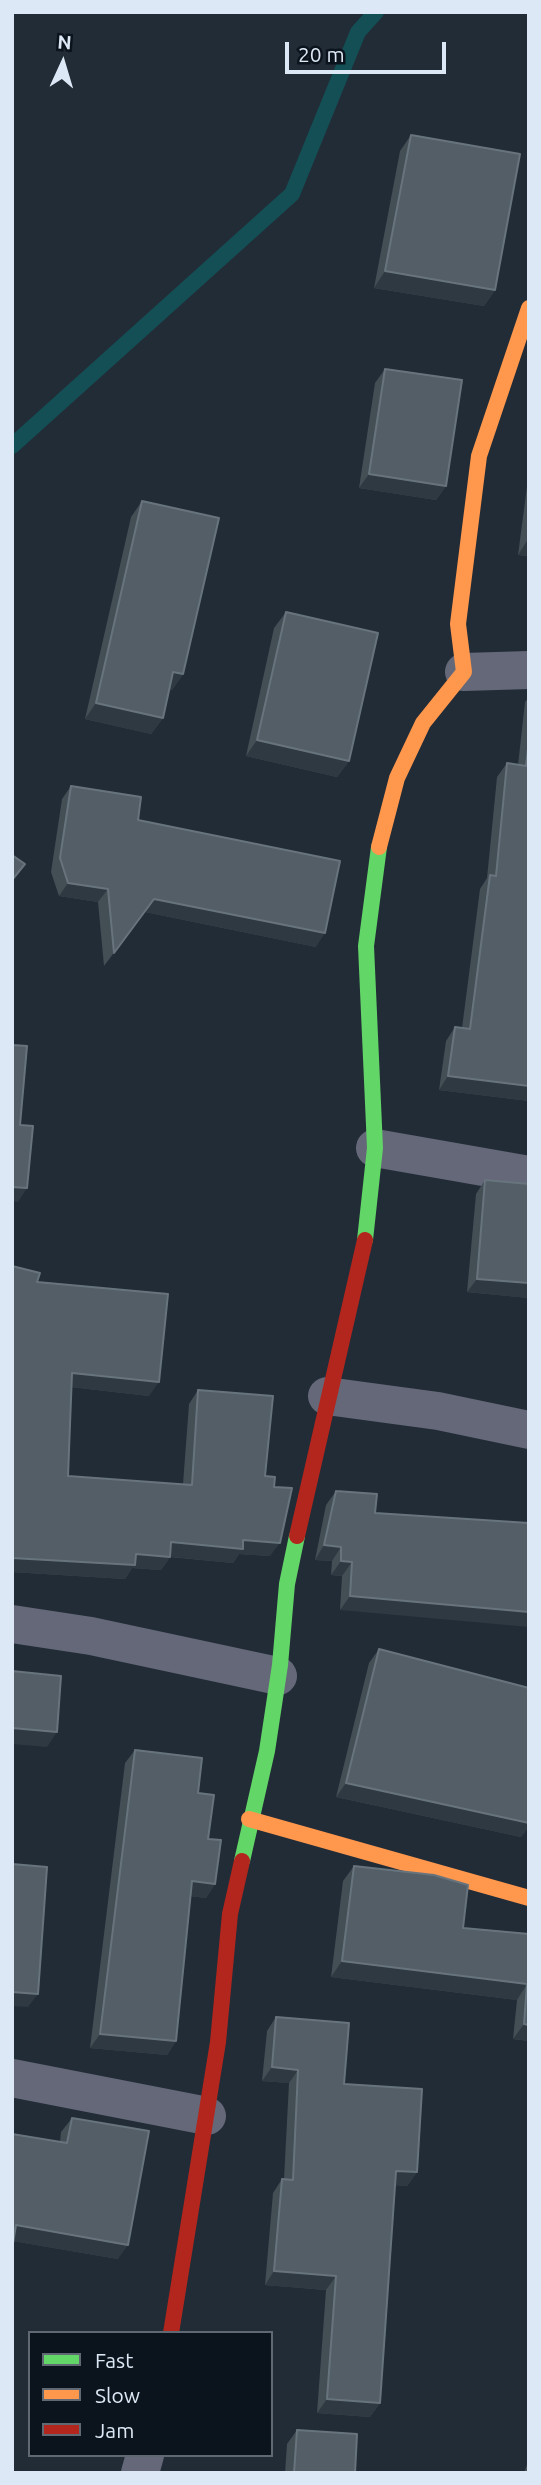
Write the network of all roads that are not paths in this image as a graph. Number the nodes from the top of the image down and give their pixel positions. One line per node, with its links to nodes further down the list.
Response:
1 (529, 307): 3 (street)
2 (529, 670): 3 (street)
3 (464, 672): 4 (street)
4 (374, 1148): 5 (street); 6 (street)
5 (529, 1175)
6 (327, 1395): 7 (street); 9 (street)
7 (529, 1430)
8 (12, 1624): 9 (street)
9 (278, 1676): 10 (street)
10 (249, 1819): 11 (street); 13 (street)
11 (529, 1898)
12 (12, 2078): 13 (street)
13 (207, 2116): 14 (street)
14 (171, 2331)

